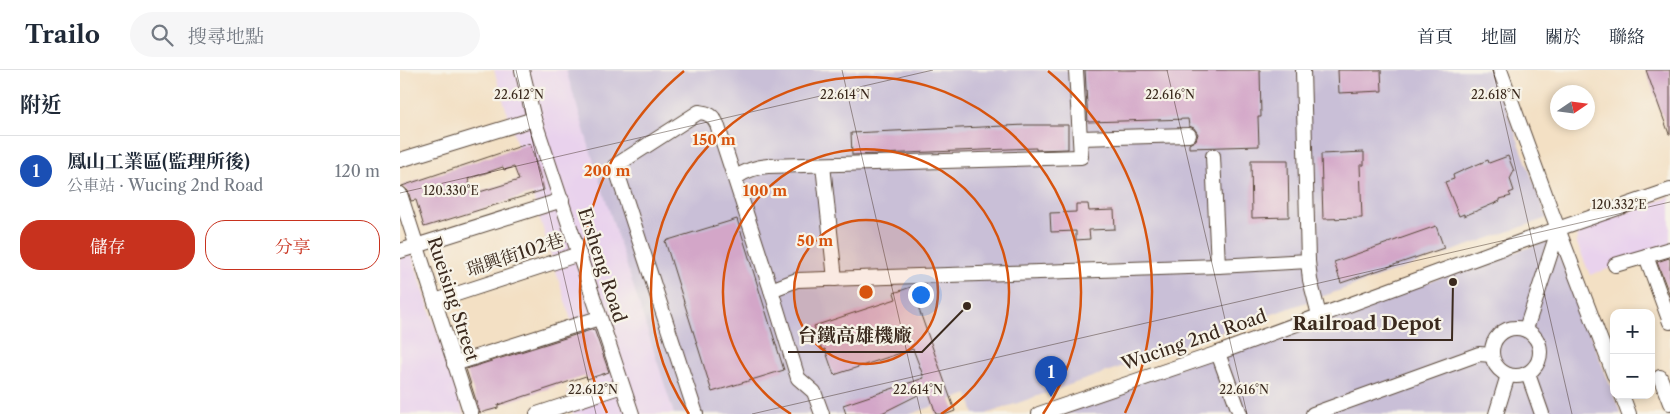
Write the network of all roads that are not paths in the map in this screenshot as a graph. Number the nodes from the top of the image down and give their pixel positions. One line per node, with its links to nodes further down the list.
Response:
1 (522, 70): 5 (street, Ersheng Road)
2 (1076, 70): 7 (street)
3 (1303, 70): 21 (street)
4 (1500, 70): 15 (street)
5 (534, 119): 9 (street); 14 (street, Ersheng Road)
6 (1189, 135): 7 (street)
7 (1080, 138): 10 (street)
8 (1213, 156): 23 (street)
9 (400, 160)
10 (823, 165): 11 (street); 24 (street)
11 (735, 178): 25 (street); 44 (street)
12 (1670, 190): 15 (street, Wucing 2nd Road)
13 (400, 194): 16 (street, Rueising Street)
14 (562, 200): 16 (street); 19 (street, Ersheng Road)
15 (1559, 228): 27 (street, Wucing 2nd Road); 30 (street); 33 (street)
16 (417, 245): 18 (street); 26 (street, Rueising Street)
17 (1670, 249): 20 (street)
18 (400, 251)
19 (579, 254): 26 (street, 瑞興街102巷); 28 (street, Ersheng Road)
20 (1646, 256): 22 (street); 29 (street)
21 (1308, 261): 23 (street); 27 (street)
22 (1615, 265)
23 (1218, 266): 24 (street)
24 (835, 279): 25 (street)
25 (771, 290): 45 (street)
26 (435, 301): 34 (street, Rueising Street)
27 (1319, 315): 31 (street, Wucing 2nd Road)
28 (599, 318): 34 (street); 38 (street, Ersheng Road)
29 (1670, 322)
30 (1526, 329): 32 (street); 35 (street)
31 (1218, 353): 46 (street, Wucing 2nd Road); 47 (street)
32 (1492, 355): 36 (street); 48 (street)
33 (1610, 363)
34 (454, 364): 41 (street, Rueising Street)
35 (1528, 374): 36 (street); 50 (street)
36 (1508, 376): 49 (street)
37 (1660, 377): 40 (street)
38 (622, 386): 42 (street); 43 (street, Ersheng Road)
39 (1623, 399): 51 (street)
40 (1670, 404)
41 (471, 414)
42 (537, 414)
43 (632, 414)
44 (696, 414)
45 (822, 414)
46 (1039, 414)
47 (1240, 414)
48 (1313, 414)
49 (1496, 414)
50 (1542, 414)
51 (1628, 414)

